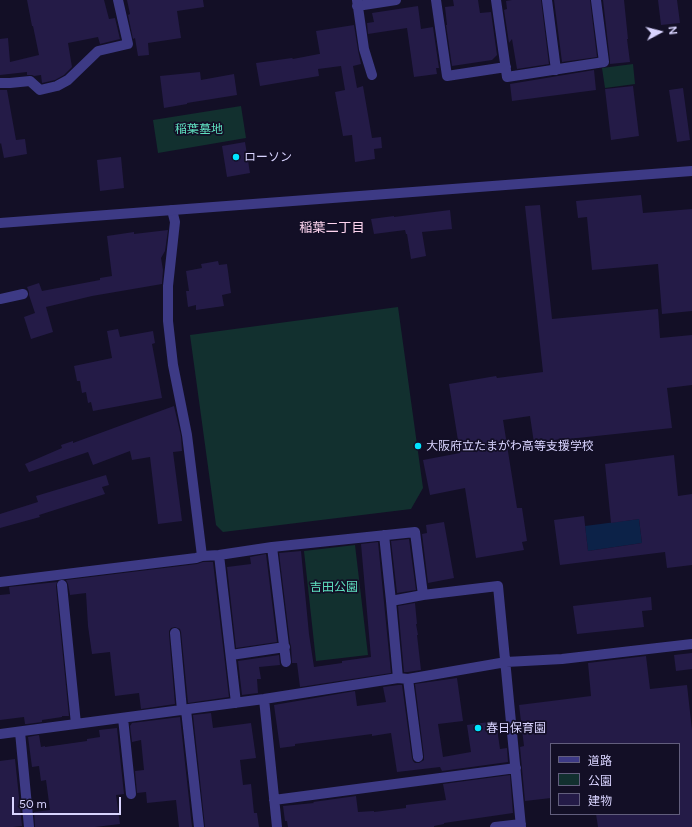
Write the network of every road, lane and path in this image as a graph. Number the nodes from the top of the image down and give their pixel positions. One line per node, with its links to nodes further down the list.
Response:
1 (118, 0): 11 (street)
2 (396, 0): 7 (street)
3 (436, 0): 8 (street)
4 (496, 0): 8 (street)
5 (547, 0): 9 (street)
6 (596, 0): 9 (street)
7 (357, 3): 10 (street)
8 (506, 67): 9 (street)
9 (556, 70)
10 (372, 75)
11 (0, 83)
12 (692, 171): 13 (street)
13 (172, 210): 14 (street); 20 (street)
14 (0, 223)
15 (23, 294): 16 (street)
16 (0, 299)
17 (384, 535): 18 (street); 23 (street); 24 (street)
18 (272, 547): 19 (street); 27 (street)
19 (219, 555): 20 (street); 28 (street)
20 (202, 556): 21 (street)
21 (1, 579)
22 (62, 585): 36 (street)
23 (423, 595): 24 (street); 30 (street)
24 (391, 600): 31 (street)
25 (175, 633): 34 (street)
26 (692, 644): 30 (street)
27 (285, 647): 28 (street); 29 (street)
28 (231, 655): 33 (street)
29 (286, 662)
30 (506, 662): 31 (street); 40 (street)
31 (403, 678): 32 (street); 39 (street)
32 (264, 699): 33 (street); 42 (street)
33 (236, 703): 34 (street)
34 (184, 710): 35 (street); 45 (street)
35 (124, 718): 36 (street); 41 (street)
36 (76, 724): 37 (street)
37 (20, 732): 38 (street); 44 (street)
38 (0, 734)
39 (418, 757)
40 (516, 768): 42 (street); 43 (street)
41 (131, 794)
42 (274, 800): 46 (street)
43 (521, 825): 47 (street)
44 (29, 827)
45 (199, 827)
46 (277, 827)
47 (495, 827)

